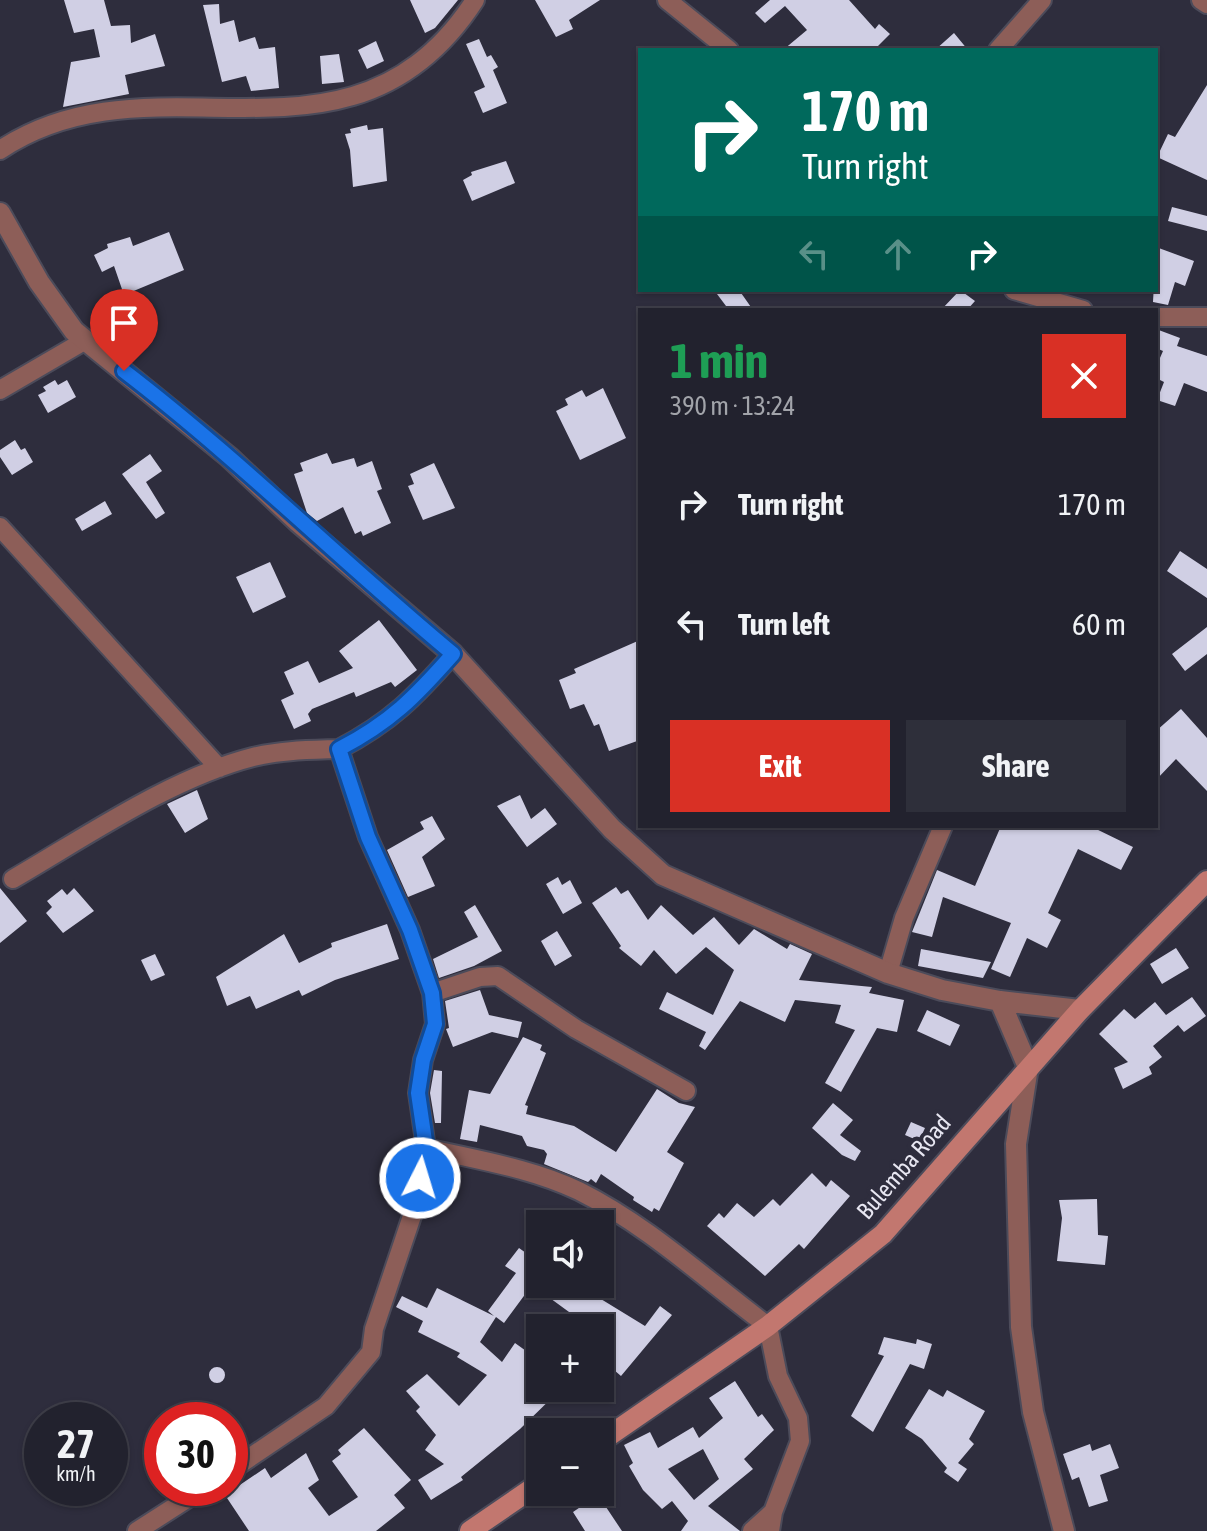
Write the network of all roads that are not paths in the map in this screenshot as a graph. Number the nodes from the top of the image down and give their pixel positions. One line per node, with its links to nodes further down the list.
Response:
1 (475, 0): 8 (street)
2 (667, 0): 6 (street)
3 (1042, 0): 7 (street)
4 (1201, 0): 5 (street)
5 (1207, 4)
6 (727, 48)
7 (1000, 48)
8 (0, 150)
9 (0, 213): 14 (street)
10 (1021, 292): 11 (street)
11 (1076, 308)
12 (1158, 317): 13 (street)
13 (1207, 317)
14 (84, 341): 15 (street); 17 (street)
15 (0, 390)
16 (0, 527): 19 (street)
17 (453, 654): 18 (street); 23 (street)
18 (339, 749): 19 (street); 24 (street)
19 (219, 768): 21 (street)
20 (942, 828): 23 (street)
21 (13, 879)
22 (1207, 881): 26 (main road, Bulemba Road)
23 (888, 973): 25 (street)
24 (432, 993): 28 (street); 29 (street)
25 (1000, 1001): 26 (street); 27 (street)
26 (1080, 1010): 27 (main road, Bulemba Road)
27 (1028, 1067): 30 (main road, Bulemba Road); 39 (street)
28 (686, 1091)
29 (426, 1148): 30 (street); 32 (street)
30 (768, 1326): 31 (main road, Bulemba Road); 35 (street)
31 (614, 1432)
32 (248, 1459)
33 (526, 1493): 37 (main road)
34 (176, 1506): 36 (street)
35 (772, 1522): 38 (street)
36 (137, 1531)
37 (470, 1531)
38 (752, 1531)
39 (1064, 1531)

